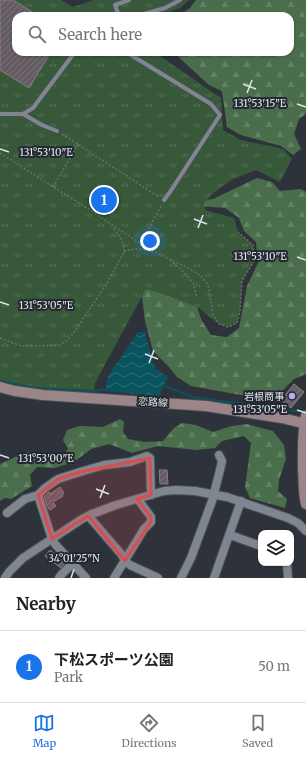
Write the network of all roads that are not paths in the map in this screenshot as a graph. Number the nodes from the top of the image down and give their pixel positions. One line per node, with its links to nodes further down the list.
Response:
1 (129, 0): 3 (lane)
2 (180, 0): 4 (lane)
3 (118, 12)
4 (151, 12)
5 (72, 56): 8 (lane)
6 (133, 56): 10 (lane)
7 (0, 114): 8 (lane)
8 (23, 114): 9 (lane)
9 (57, 131)
10 (164, 200)
11 (0, 387): 12 (street, 恋路線)
12 (305, 421): 19 (street)
13 (219, 455): 15 (street)
14 (151, 494): 15 (street); 16 (street); 17 (street)
15 (213, 494): 18 (street); 34 (street)
16 (38, 495): 20 (street); 24 (street)
17 (138, 499): 21 (street); 26 (street)
18 (241, 501): 22 (street); 23 (street)
19 (306, 504)
20 (7, 513)
21 (92, 514): 24 (street); 26 (street)
22 (306, 531)
23 (230, 535): 25 (street); 35 (street)
24 (52, 539): 27 (street); 29 (street)
25 (258, 545)
26 (125, 561): 32 (street); 33 (street)
27 (73, 563): 30 (street); 31 (street)
28 (287, 566): 36 (street)
29 (5, 578)
30 (59, 578)
31 (86, 578)
32 (114, 578)
33 (158, 578)
34 (181, 578)
35 (214, 578)
36 (288, 578)

